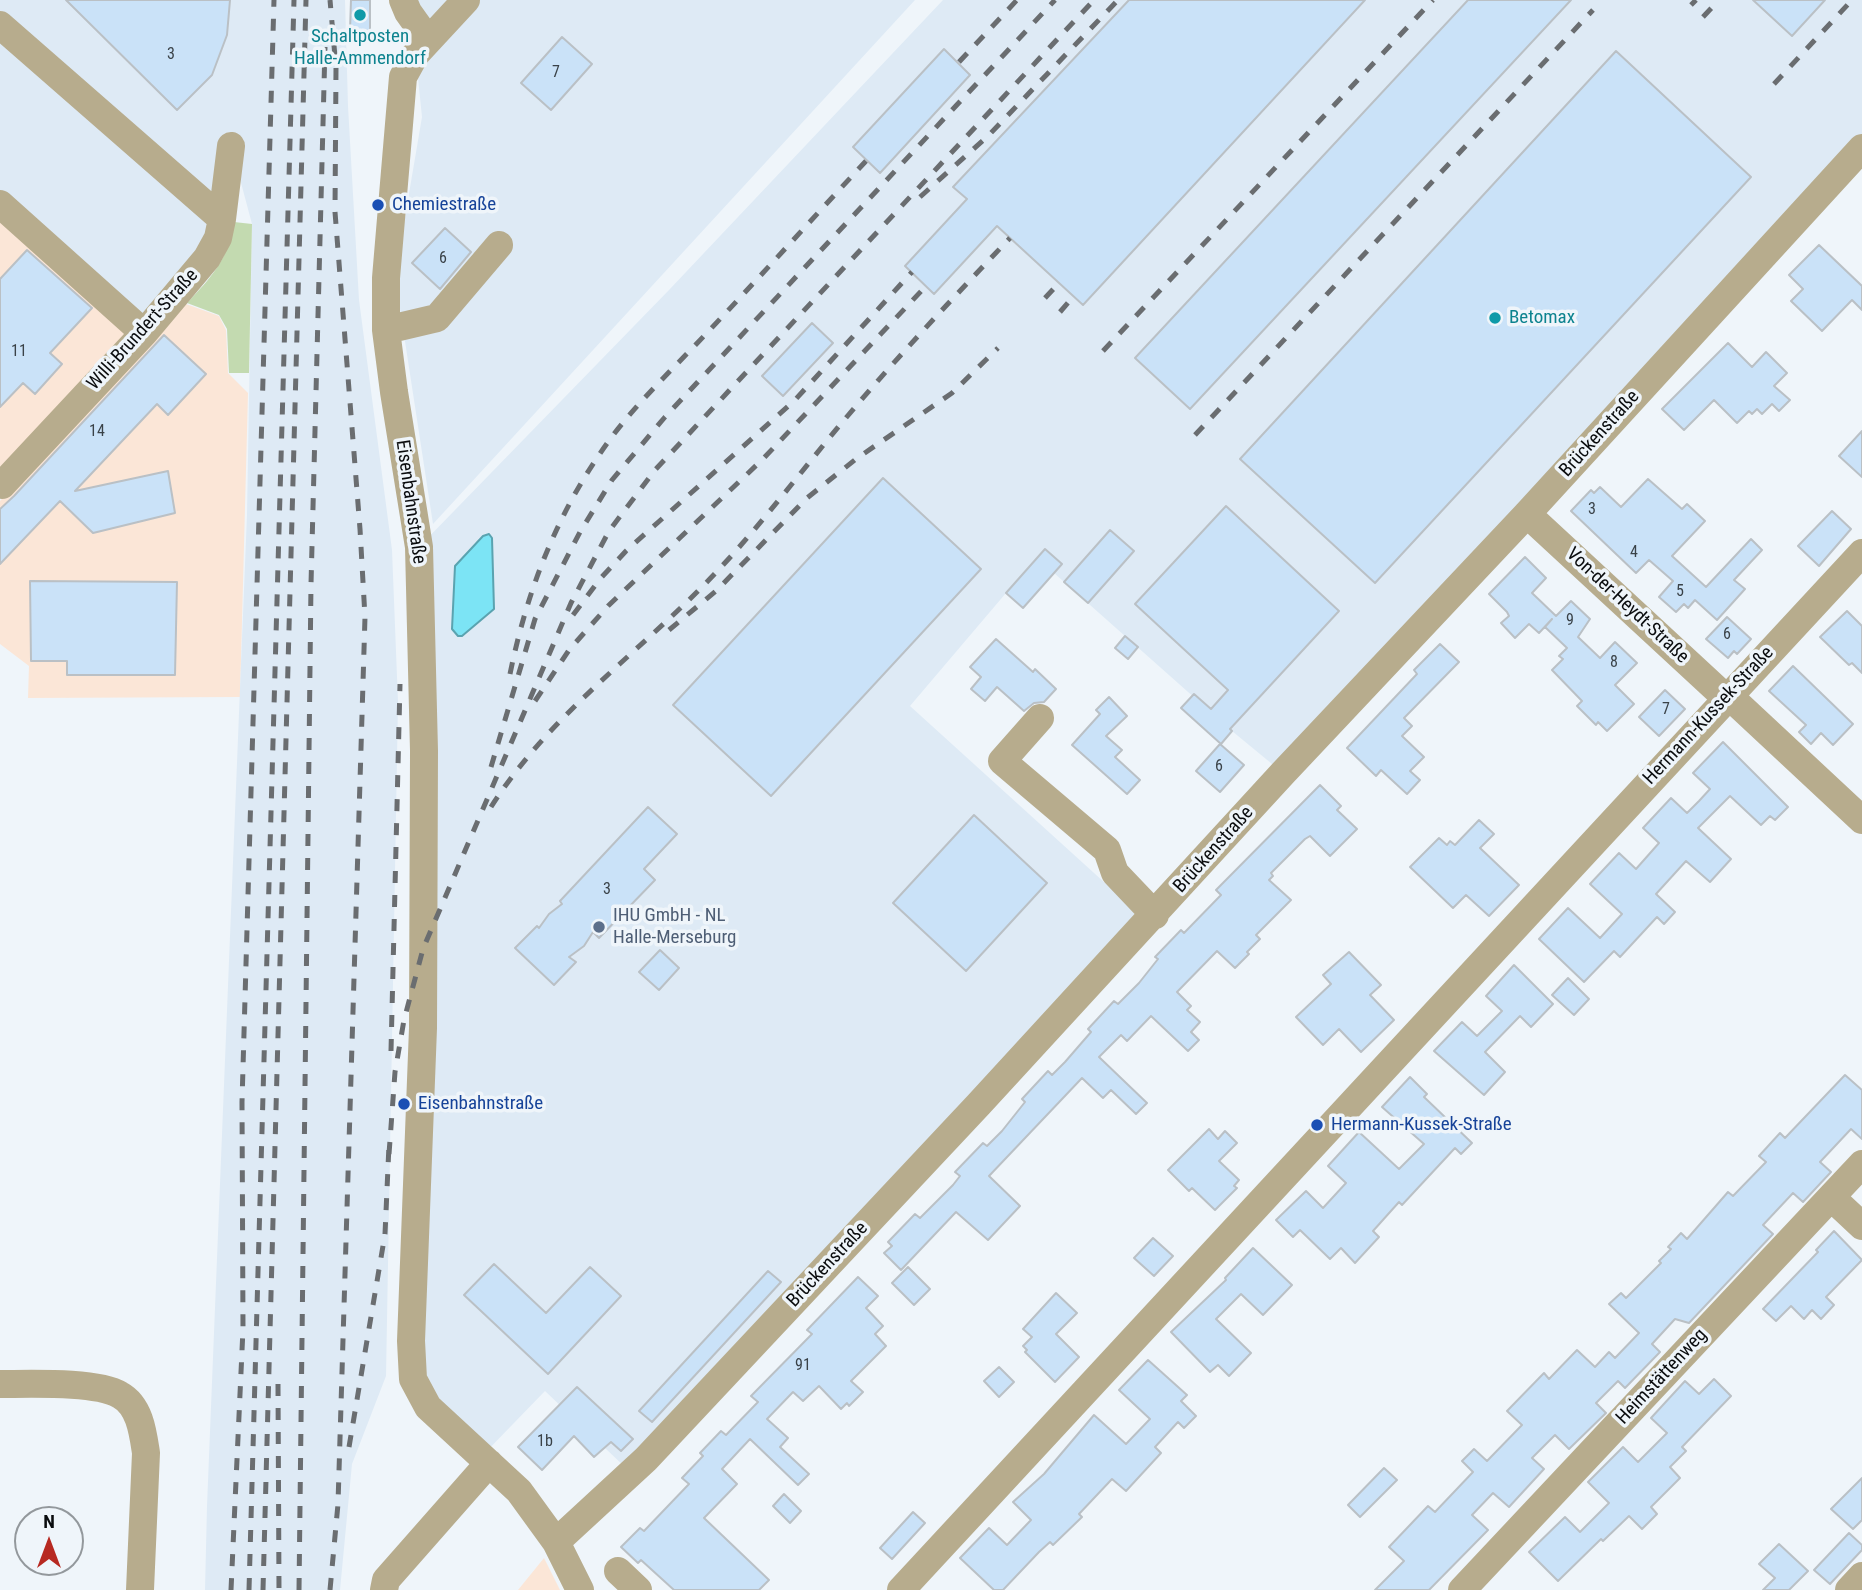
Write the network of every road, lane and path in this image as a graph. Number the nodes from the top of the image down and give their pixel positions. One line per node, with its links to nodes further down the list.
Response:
1 (404, 0): 4 (street)
2 (466, 0): 4 (street)
3 (0, 25): 8 (street)
4 (428, 40): 10 (street, Eisenbahnstraße)
5 (231, 146): 8 (street, Willi-Brundert-Straße)
6 (1862, 148): 13 (street, Brückenstraße)
7 (0, 204): 11 (street)
8 (222, 219): 11 (street, Willi-Brundert-Straße)
9 (499, 245): 10 (street)
10 (386, 330): 23 (street, Eisenbahnstraße)
11 (144, 333): 12 (street, Willi-Brundert-Straße)
12 (1, 485)
13 (1527, 514): 15 (street, Von-der-Heydt-Straße); 18 (street, Brückenstraße)
14 (1862, 553): 15 (street, Hermann-Kussek-Straße)
15 (1727, 697): 17 (street, Von-der-Heydt-Straße); 29 (street, Hermann-Kussek-Straße)
16 (1040, 718): 18 (street)
17 (1862, 820)
18 (1155, 915): 24 (street, Brückenstraße)
19 (1862, 1164): 20 (street, Heimstättenweg)
20 (1831, 1197): 21 (street); 30 (street, Heimstättenweg)
21 (1862, 1226)
22 (0, 1384): 26 (street)
23 (489, 1464): 24 (street, Eisenbahnstraße); 27 (street)
24 (556, 1542): 28 (street, Eisenbahnstraße)
25 (1862, 1576): 31 (street)
26 (140, 1590)
27 (384, 1590)
28 (580, 1590)
29 (901, 1590)
30 (1462, 1590)
31 (1849, 1590)

